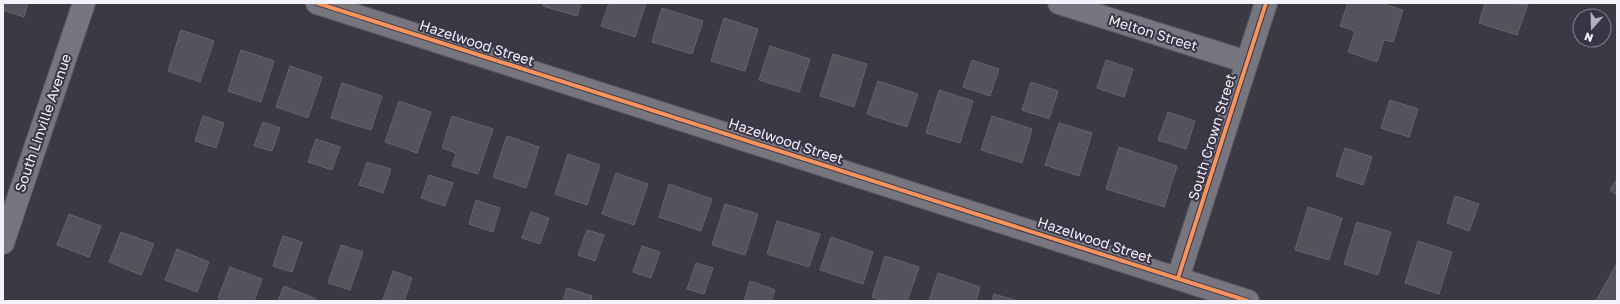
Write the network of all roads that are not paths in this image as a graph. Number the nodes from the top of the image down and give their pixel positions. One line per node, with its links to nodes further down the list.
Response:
1 (84, 3): 6 (street, South Linville Avenue)
2 (317, 3): 7 (street, Hazelwood Street)
3 (1058, 3): 5 (street, Melton Street)
4 (1266, 3): 5 (street, South Crown Street)
5 (1247, 62): 7 (street, South Crown Street)
6 (3, 243)
7 (1178, 278): 8 (street, Hazelwood Street)
8 (1248, 301)

